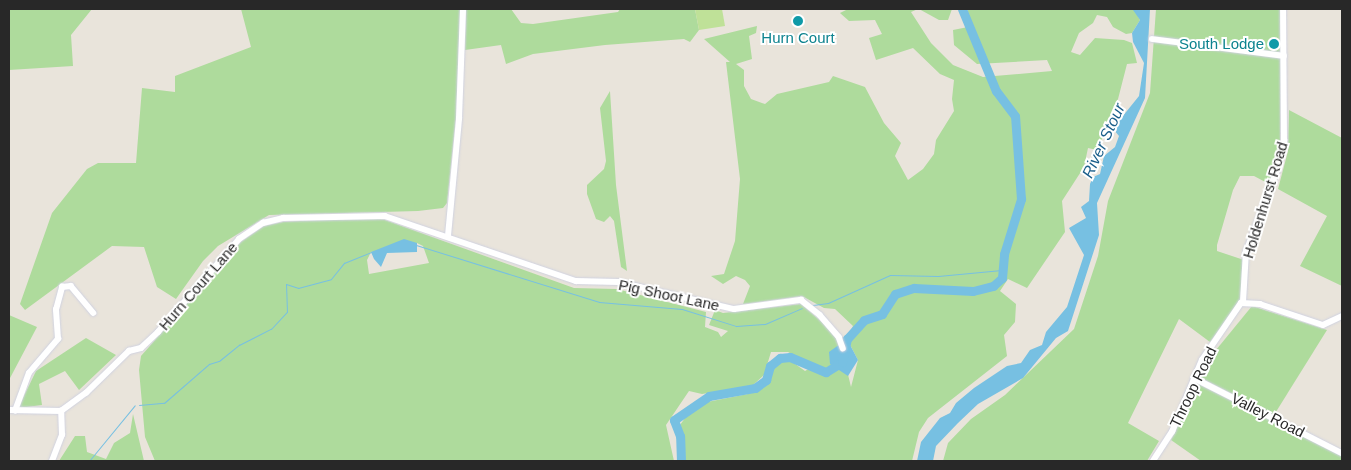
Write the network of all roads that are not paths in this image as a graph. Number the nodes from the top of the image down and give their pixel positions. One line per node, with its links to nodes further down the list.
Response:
1 (463, 9): 5 (street)
2 (1283, 9): 4 (street, Holdenhurst Road)
3 (1152, 40): 4 (street)
4 (1284, 56): 6 (street, Holdenhurst Road)
5 (448, 236): 9 (street, Pig Shoot Lane); 12 (street, Hurn Court Lane)
6 (1243, 302): 8 (street); 10 (street, Throop Road)
7 (94, 312): 11 (street)
8 (1342, 316)
9 (843, 348)
10 (1194, 378): 13 (street, Valley Road); 15 (street, Throop Road)
11 (12, 410): 12 (street)
12 (62, 411): 14 (street)
13 (1342, 453)
14 (52, 461)
15 (1153, 461)

